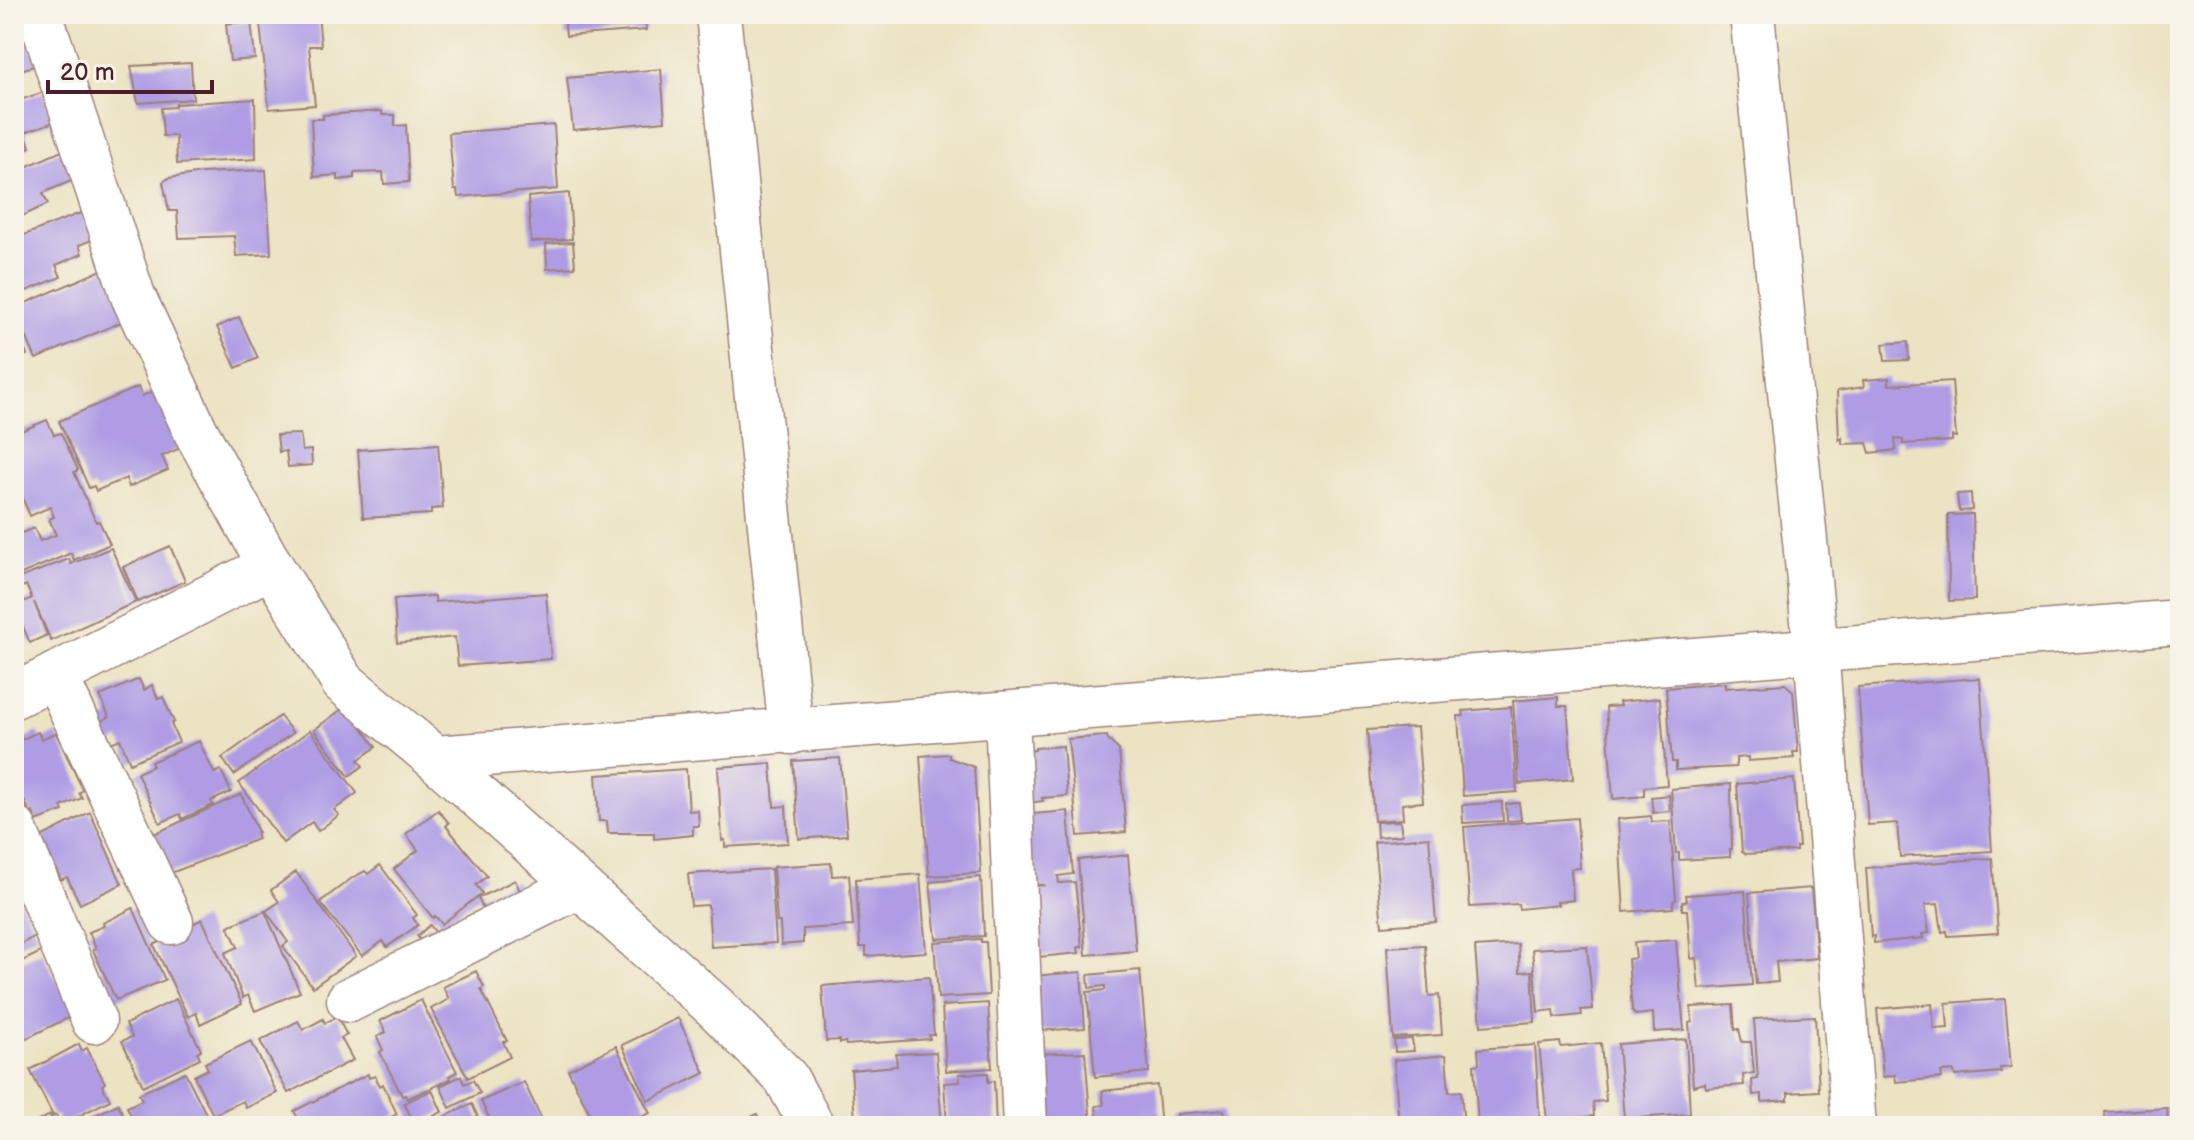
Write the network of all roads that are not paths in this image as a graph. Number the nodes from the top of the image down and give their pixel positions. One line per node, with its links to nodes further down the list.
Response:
1 (40, 14): 4 (street)
2 (718, 14): 10 (street)
3 (1752, 14): 6 (street)
4 (271, 566): 7 (street); 11 (street)
5 (2180, 622): 6 (street)
6 (1816, 650): 9 (street); 19 (street)
7 (55, 675): 8 (street); 14 (street)
8 (14, 696)
9 (1007, 715): 10 (street); 18 (street)
10 (791, 732): 11 (street)
11 (435, 758): 13 (street)
12 (14, 828): 16 (street)
13 (579, 886): 15 (street); 17 (street)
14 (171, 922)
15 (349, 1000)
16 (94, 1021)
17 (812, 1126)
18 (1025, 1126)
19 (1854, 1126)

